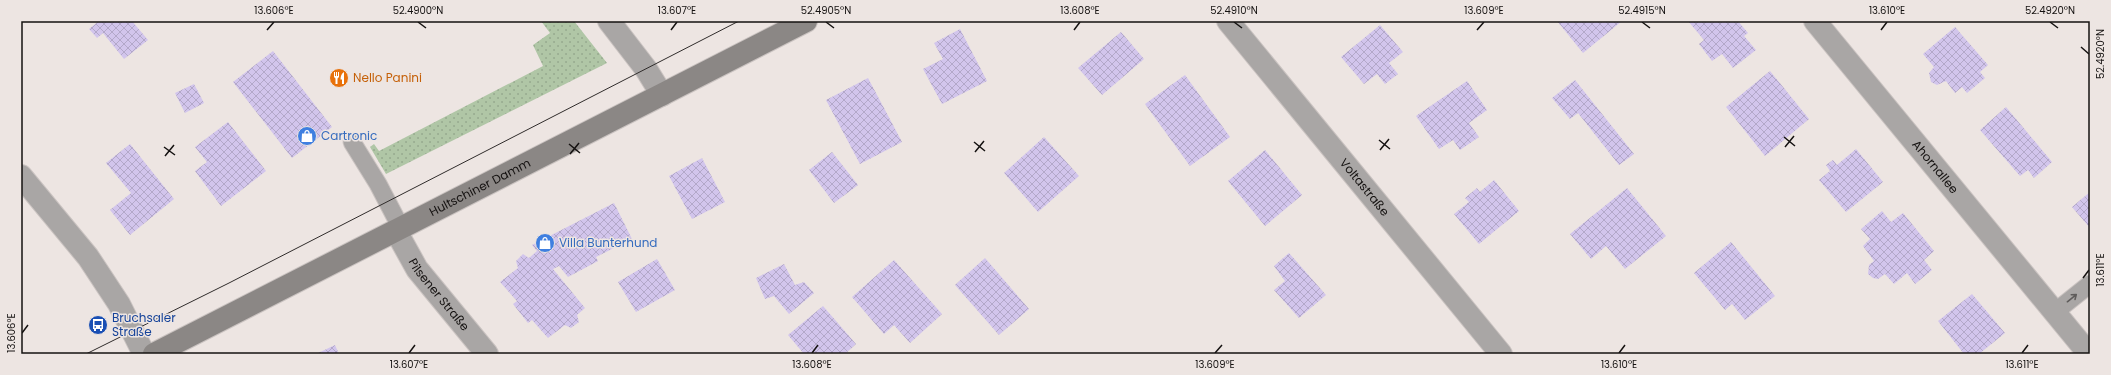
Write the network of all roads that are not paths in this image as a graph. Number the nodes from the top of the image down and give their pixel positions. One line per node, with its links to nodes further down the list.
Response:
1 (610, 21): 5 (street)
2 (806, 21): 5 (main road, Hultschiner Damm)
3 (1228, 21): 14 (street, Voltastraße)
4 (1815, 21): 10 (street, Ahornallee)
5 (662, 95): 8 (main road, Hultschiner Damm)
6 (352, 142): 8 (lane)
7 (21, 176): 11 (street)
8 (398, 229): 12 (main road, Hultschiner Damm); 13 (street, Pilsener Straße)
9 (2090, 284): 10 (lane, one-way to 9)
10 (2055, 312): 15 (street, Ahornallee)
11 (144, 354)
12 (154, 354)
13 (487, 354)
14 (1501, 354)
15 (2089, 354)

